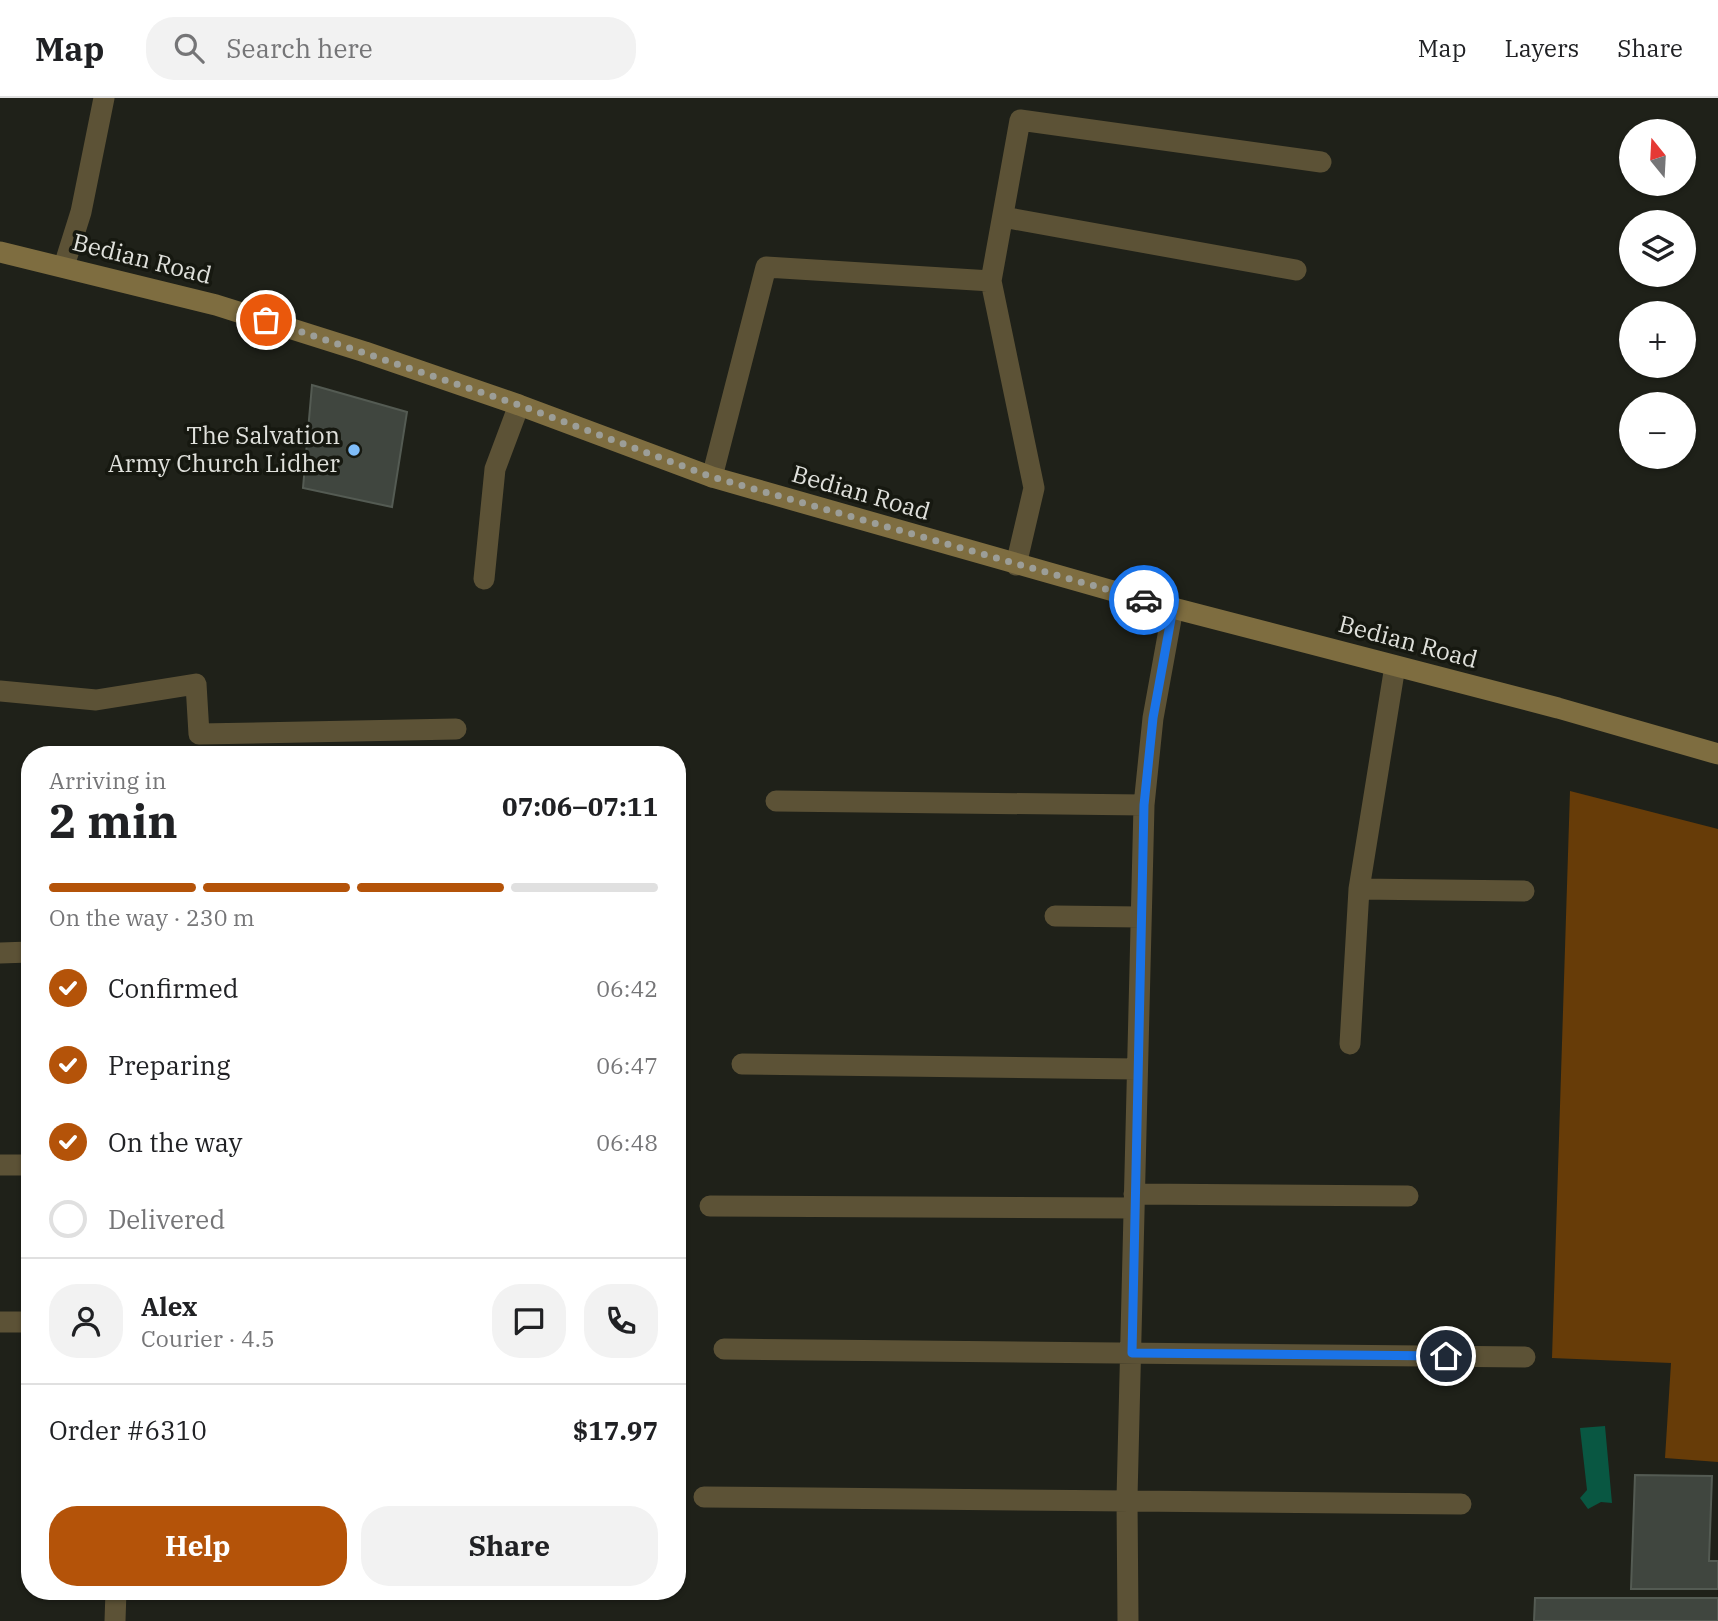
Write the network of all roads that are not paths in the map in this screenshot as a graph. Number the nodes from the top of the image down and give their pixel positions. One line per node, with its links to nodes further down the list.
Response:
1 (104, 98): 5 (street)
2 (1321, 162): 3 (street)
3 (1003, 217): 6 (street); 7 (street)
4 (0, 252): 5 (main road, Bedian Road)
5 (64, 266): 8 (main road, Bedian Road)
6 (1296, 270)
7 (991, 281): 9 (street); 10 (street)
8 (519, 405): 9 (main road, Bedian Road); 11 (street)
9 (712, 477): 10 (main road, Bedian Road)
10 (1016, 565): 12 (main road, Bedian Road)
11 (484, 579)
12 (1173, 608): 13 (main road, Bedian Road); 18 (street)
13 (1395, 666): 16 (main road, Bedian Road); 19 (street)
14 (0, 691): 15 (street)
15 (456, 729)
16 (1718, 754)
17 (776, 801): 18 (street)
18 (1144, 805): 22 (street)
19 (1359, 889): 20 (street); 25 (street)
20 (1524, 891)
21 (1055, 916): 22 (street)
22 (1140, 917): 27 (street)
23 (21, 952): 24 (street)
24 (0, 953)
25 (1350, 1044)
26 (742, 1064): 27 (street)
27 (1137, 1069): 31 (street)
28 (0, 1165): 29 (street)
29 (21, 1165)
30 (1408, 1196): 31 (street)
31 (1134, 1201): 32 (street); 36 (street)
32 (710, 1206)
33 (0, 1322): 34 (street)
34 (21, 1322)
35 (724, 1349): 36 (street)
36 (1132, 1353): 37 (street); 39 (street)
37 (1525, 1357)
38 (704, 1497): 39 (street)
39 (1127, 1499): 40 (street); 43 (street)
40 (1461, 1504)
41 (116, 1600): 42 (street)
42 (115, 1621)
43 (1128, 1621)

